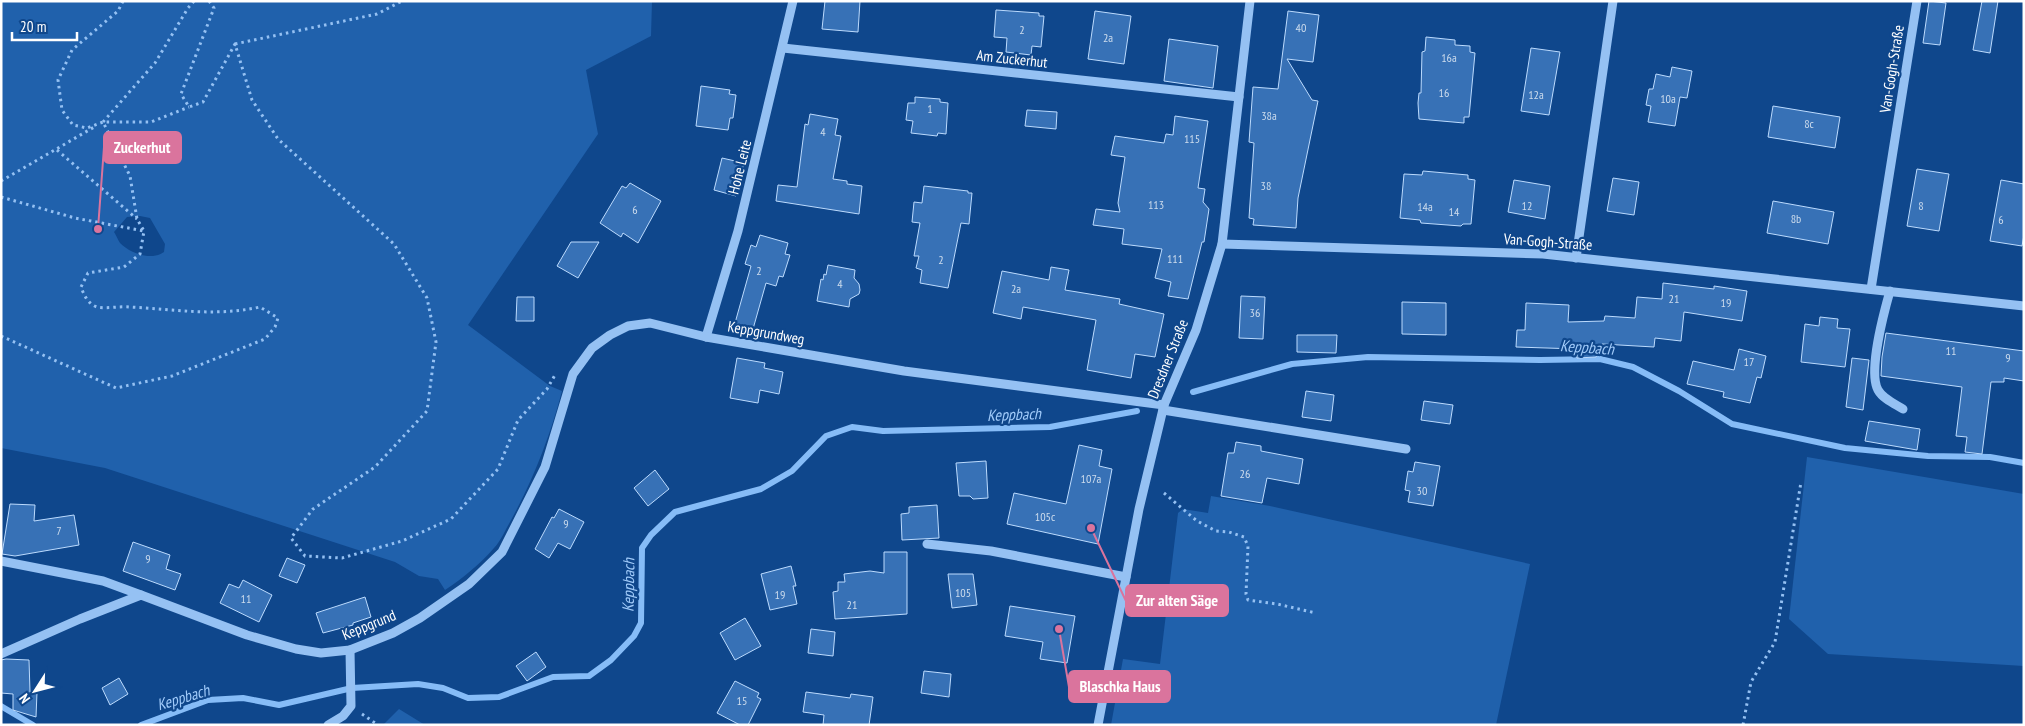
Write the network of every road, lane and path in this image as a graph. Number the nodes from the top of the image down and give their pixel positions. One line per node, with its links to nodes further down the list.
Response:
1 (123, 1): 13 (path)
2 (194, 1): 13 (path)
3 (209, 1): 12 (path)
4 (402, 1): 9 (path)
5 (793, 1): 10 (street, Hohe Leite)
6 (1250, 1): 11 (street, Dresdner Straße)
7 (1613, 1): 20 (street)
8 (1917, 1): 21 (street, Van-Gogh-Straße)
9 (235, 44): 12 (path); 26 (path)
10 (783, 48): 11 (street, Am Zuckerhut); 25 (street, Hohe Leite)
11 (1239, 97): 19 (street, Dresdner Straße)
12 (189, 106): 13 (path)
13 (103, 122): 14 (path); 17 (path)
14 (57, 150): 15 (path); 17 (path)
15 (1, 181)
16 (1, 197): 18 (path)
17 (137, 219): 18 (path)
18 (144, 231): 24 (path)
19 (1222, 244): 20 (street, Van-Gogh-Straße); 27 (street, Dresdner Straße)
20 (1576, 258): 21 (street, Van-Gogh-Straße)
21 (1871, 289): 22 (street, Van-Gogh-Straße)
22 (1890, 291): 23 (street, Van-Gogh-Straße); 28 (street)
23 (2024, 306)
24 (1, 336)
25 (706, 337): 27 (street, Keppgrundweg); 33 (street, Keppgrundweg)
26 (556, 372)
27 (1164, 408): 29 (street, Keppgrundweg); 35 (street, Dresdner Straße)
28 (1903, 409)
29 (1406, 448)
30 (1801, 482): 42 (path)
31 (1164, 493): 37 (path)
32 (927, 544): 35 (street)
33 (502, 552): 38 (street, Keppgrund)
34 (1, 561): 36 (street, Keppgrund)
35 (1126, 577): 41 (street, Dresdner Straße)
36 (140, 595): 38 (street, Keppgrund); 39 (street)
37 (1316, 613)
38 (350, 650): 40 (street)
39 (1, 654)
40 (328, 725)
41 (1098, 725)
42 (1743, 725)

